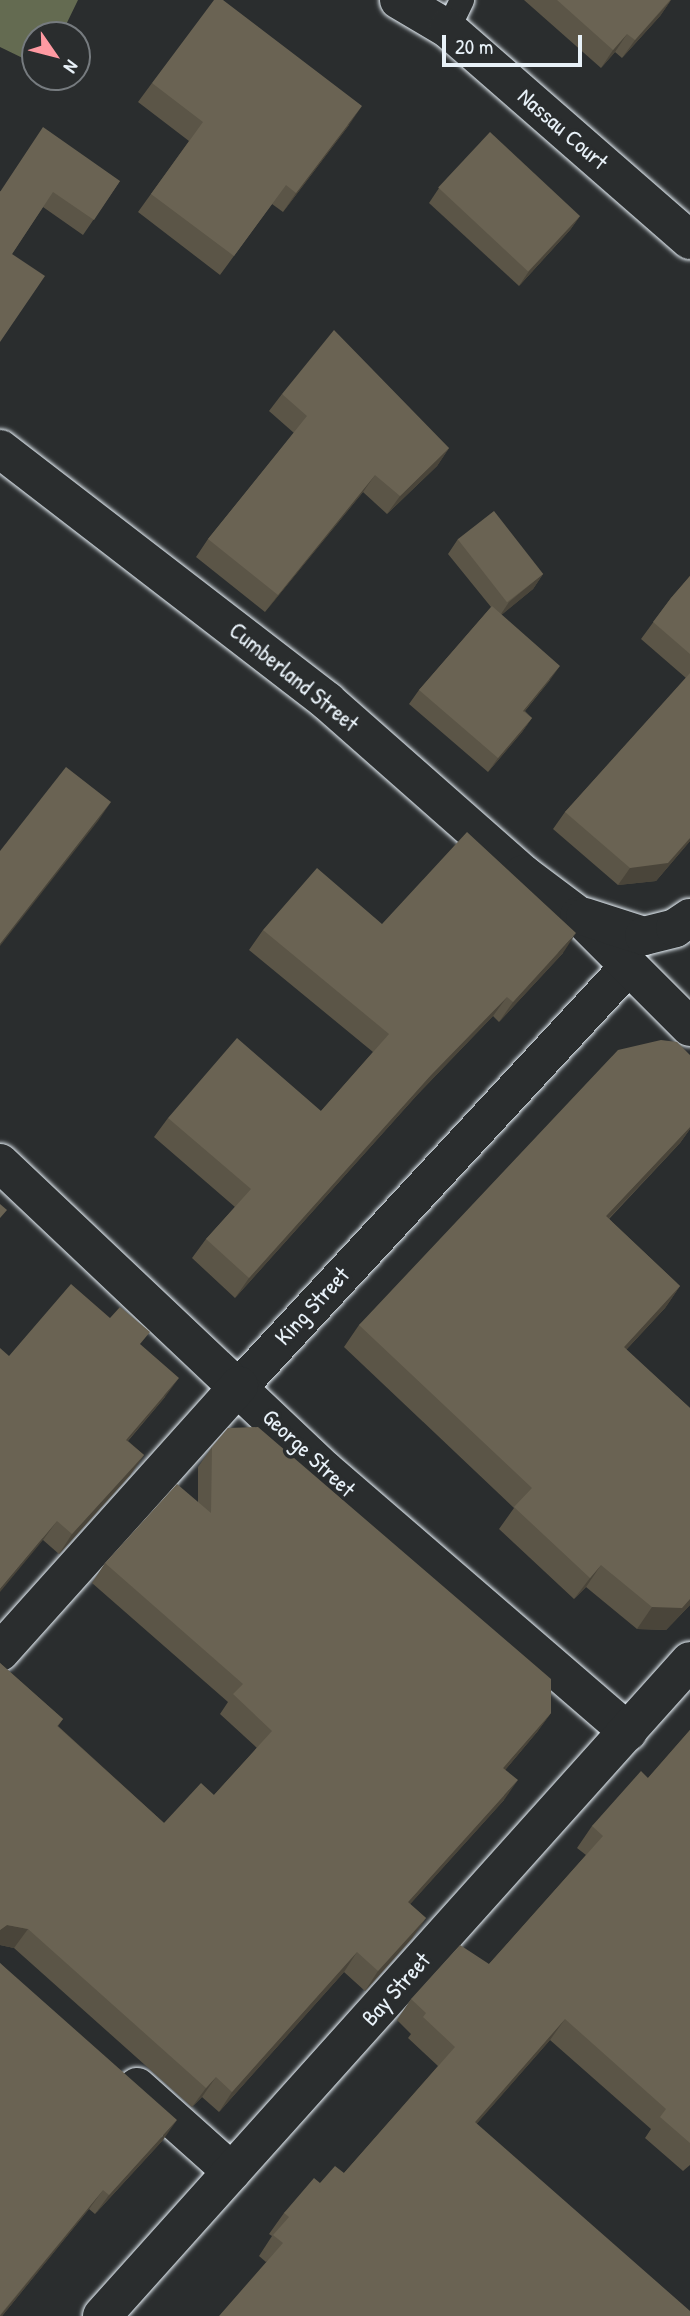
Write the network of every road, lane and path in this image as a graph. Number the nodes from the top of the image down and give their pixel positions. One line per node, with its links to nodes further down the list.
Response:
1 (399, 0): 2 (main road, Nassau Court)
2 (455, 14): 3 (main road, Nassau Court)
3 (690, 240)
4 (0, 449): 5 (main road, Cumberland Street)
5 (579, 916): 6 (main road, Cumberland Street); 7 (main road, Cumberland Street)
6 (690, 918)
7 (629, 965): 8 (main road, Cumberland Street); 10 (street, King Street)
8 (690, 1027)
9 (0, 1163): 10 (main road, George Street)
10 (239, 1386): 11 (main road, King Street); 13 (main road, George Street)
11 (0, 1652)
12 (690, 1661): 13 (main road, Bay Street)
13 (628, 1732): 15 (main road, Bay Street)
14 (111, 2064): 15 (main road)
15 (232, 2172): 16 (main road, Bay Street)
16 (102, 2316)

